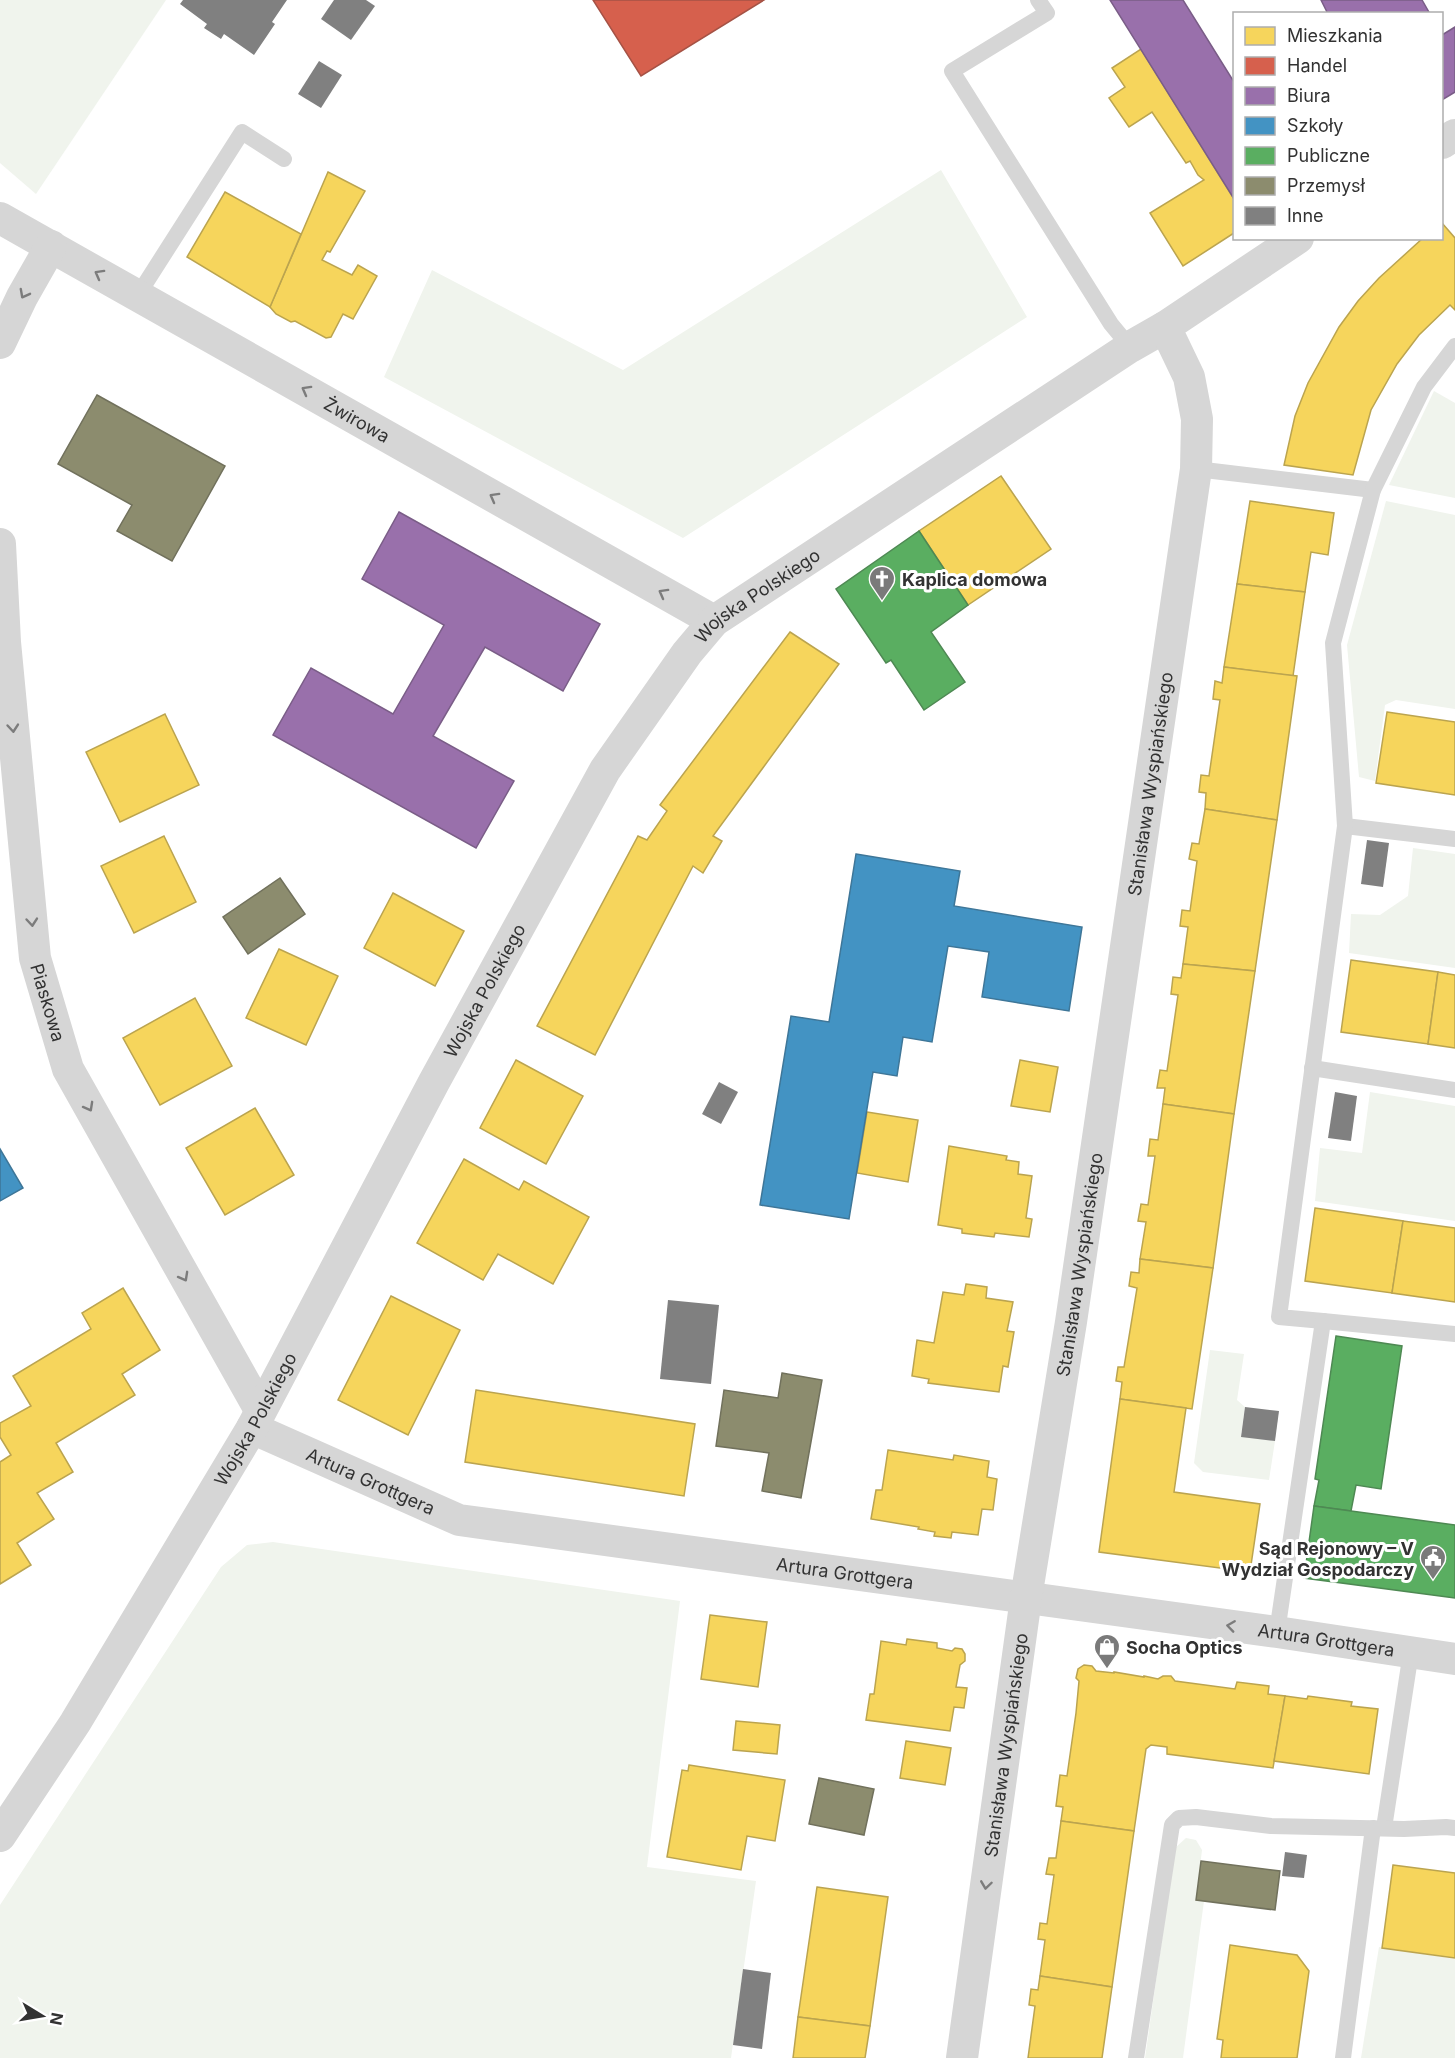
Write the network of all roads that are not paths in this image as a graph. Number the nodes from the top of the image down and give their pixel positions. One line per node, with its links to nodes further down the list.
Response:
1 (1038, 0): 10 (lane)
2 (284, 159): 6 (lane)
3 (0, 218): 5 (street, Żwirowa)
4 (1295, 240): 7 (street, Wojska Polskiego)
5 (51, 246): 6 (street, Żwirowa, one-way to 5); 8 (street, one-way to 8)
6 (138, 296): 14 (street, Żwirowa, one-way to 6)
7 (1165, 327): 10 (street, Wojska Polskiego); 11 (street)
8 (0, 343)
9 (1455, 346): 12 (lane)
10 (1130, 347): 14 (street, Wojska Polskiego)
11 (1196, 469): 12 (lane); 22 (street, Stanisława Wyspiańskiego)
12 (1373, 490): 15 (lane)
13 (0, 544): 21 (street, Piaskowa, one-way to 21)
14 (714, 621): 21 (street, Wojska Polskiego)
15 (1345, 826): 16 (lane); 17 (lane)
16 (1455, 839)
17 (1312, 1068): 18 (lane); 19 (lane)
18 (1455, 1090)
19 (1323, 1321): 20 (lane); 23 (lane)
20 (1455, 1334)
21 (256, 1419): 22 (street, Artura Grottgera); 28 (street, Wojska Polskiego)
22 (1026, 1598): 23 (street, Artura Grottgera, one-way to 22); 29 (street, Stanisława Wyspiańskiego, one-way to 29)
23 (1277, 1632): 24 (street, Artura Grottgera)
24 (1411, 1652): 25 (street, Artura Grottgera); 26 (lane)
25 (1455, 1659)
26 (1379, 1828): 27 (lane); 30 (lane); 31 (lane)
27 (1455, 1828)
28 (0, 1836)
29 (962, 2058)
30 (1136, 2058)
31 (1343, 2058)

